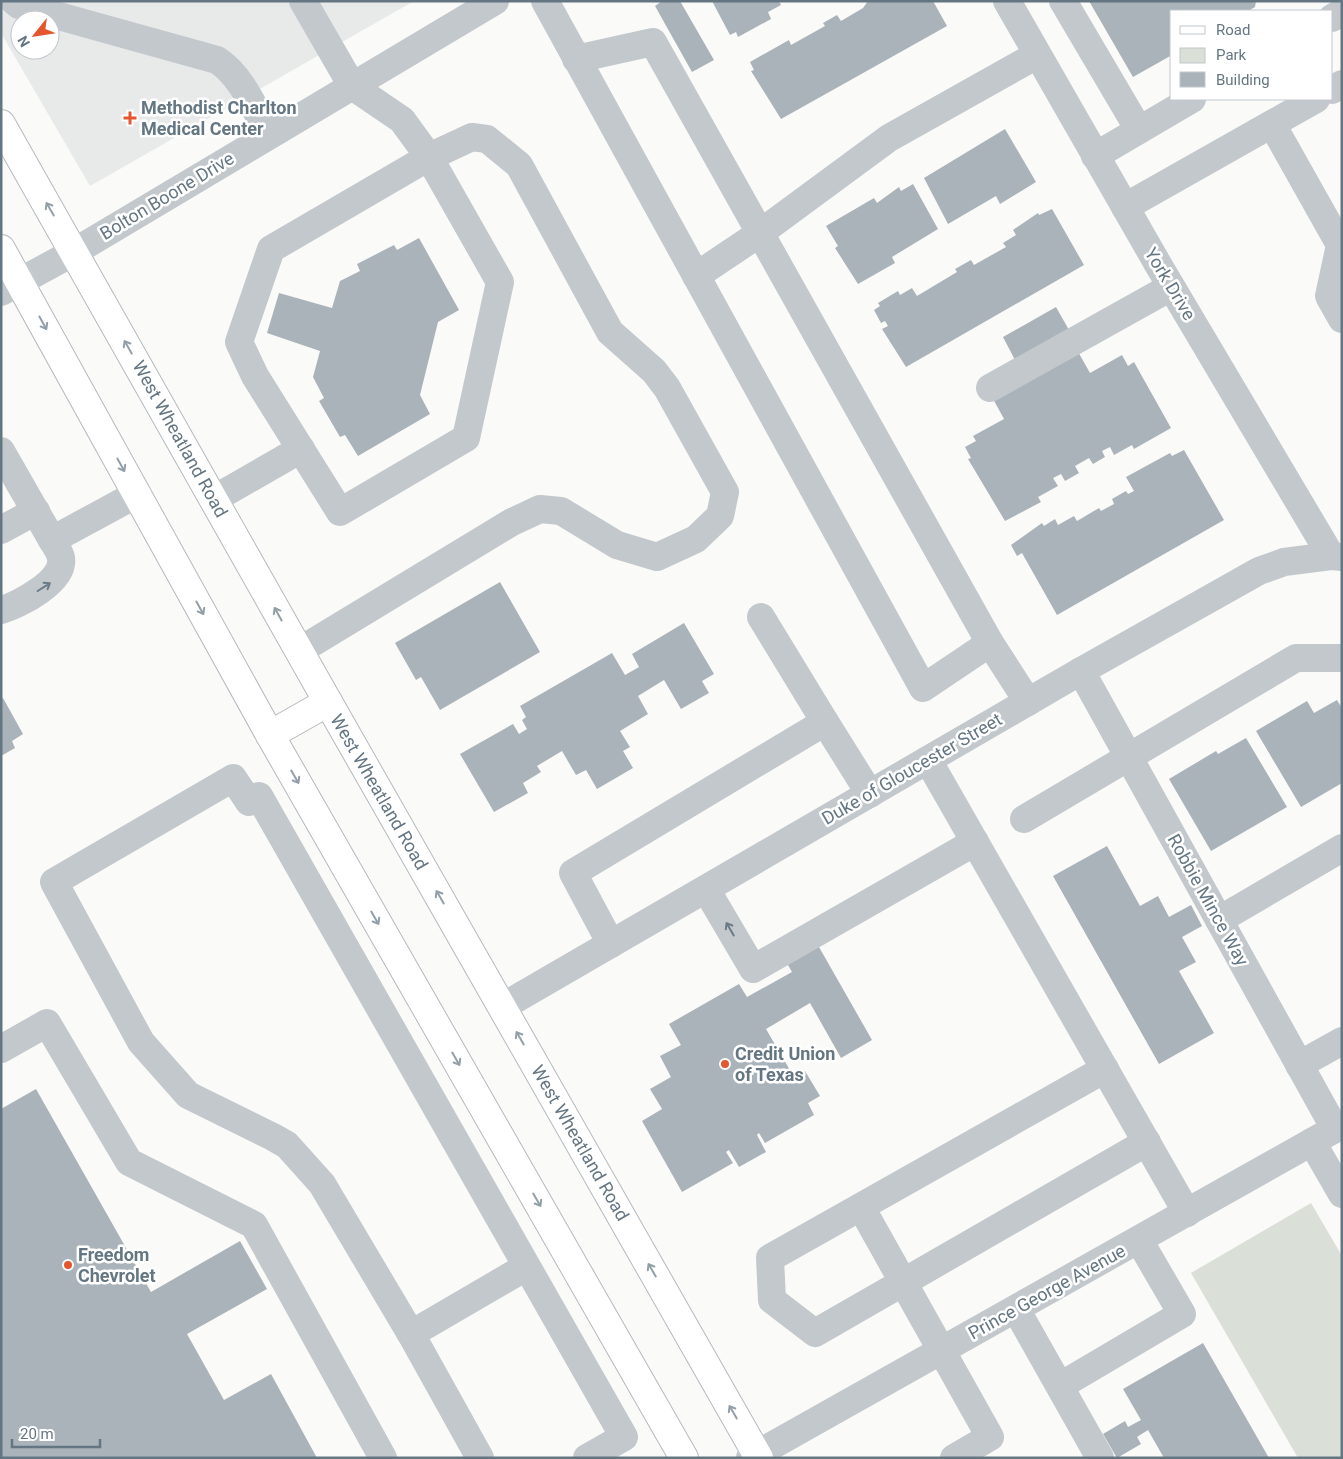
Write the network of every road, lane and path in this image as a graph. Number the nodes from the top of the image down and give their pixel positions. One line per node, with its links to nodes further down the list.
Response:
1 (14, 1): 15 (street)
2 (303, 1): 9 (street)
3 (495, 1): 9 (street, Bolton Boone Drive)
4 (545, 1): 8 (street)
5 (1008, 1): 7 (street, York Drive)
6 (1063, 1): 14 (street)
7 (1038, 55): 16 (street, York Drive); 19 (street)
8 (576, 59): 19 (street); 22 (street)
9 (352, 86): 15 (street, Bolton Boone Drive); 17 (street)
10 (1190, 100): 14 (street)
11 (1314, 100): 13 (street)
12 (1, 124): 21 (main road, West Wheatland Road, one-way to 12)
13 (1272, 124): 18 (street); 25 (street)
14 (1138, 130): 16 (street)
15 (269, 135): 21 (street, Bolton Boone Drive)
16 (1096, 156): 18 (street, York Drive)
17 (429, 157): 27 (street); 27 (street); 38 (street)
18 (1125, 207): 24 (street, York Drive)
19 (760, 233): 22 (street); 37 (street)
20 (1, 249): 23 (main road)
21 (74, 252): 23 (street, Bolton Boone Drive); 30 (main road, West Wheatland Road, one-way to 21)
22 (696, 276): 37 (street)
23 (10, 286): 29 (main road, one-way to 29)
24 (1171, 286): 26 (street); 34 (street, York Drive)
25 (1342, 318)
26 (990, 388)
27 (301, 450): 30 (street)
28 (1, 451): 31 (street)
29 (137, 494): 33 (street); 44 (main road, one-way to 44)
30 (214, 499): 38 (main road, West Wheatland Road, one-way to 30)
31 (36, 511): 32 (street); 33 (street)
32 (1, 530)
33 (52, 540): 35 (street, one-way to 33)
34 (1336, 557): 40 (street, Duke of Gloucester Street)
35 (1, 610)
36 (761, 617): 43 (street)
37 (990, 643): 42 (street)
38 (299, 651): 41 (main road, West Wheatland Road)
39 (1342, 658): 45 (street)
40 (1081, 671): 42 (street, Duke of Gloucester Street); 45 (street, Robbie Mince Way)
41 (328, 702): 44 (main road); 54 (main road, West Wheatland Road, one-way to 41)
42 (1028, 702): 46 (street, Duke of Gloucester Street)
43 (825, 722): 47 (street); 53 (street)
44 (270, 734): 75 (main road, one-way to 75)
45 (1129, 757): 48 (street); 52 (street, Robbie Mince Way)
46 (928, 760): 47 (street, Duke of Gloucester Street); 49 (street)
47 (870, 794): 51 (street, Duke of Gloucester Street)
48 (1024, 819)
49 (975, 842): 51 (street, one-way to 51); 58 (street)
50 (1342, 848): 52 (street)
51 (706, 889): 53 (street, Duke of Gloucester Street)
52 (1219, 920): 57 (street, Robbie Mince Way)
53 (611, 944): 54 (street, Duke of Gloucester Street)
54 (502, 1007): 71 (main road, West Wheatland Road, one-way to 54)
55 (1342, 1041): 57 (street)
56 (1, 1049): 72 (street)
57 (1300, 1065): 59 (street, Robbie Mince Way)
58 (1105, 1069): 60 (street); 62 (street)
59 (1330, 1132): 61 (street, Robbie Mince Way); 63 (street, Prince George Avenue)
60 (1147, 1142): 63 (street); 66 (street)
61 (1342, 1194)
62 (861, 1206): 66 (street); 66 (street)
63 (1187, 1213): 64 (street, Prince George Avenue)
64 (1139, 1240): 67 (street, Prince George Avenue); 70 (street)
65 (526, 1267): 68 (street); 68 (street); 74 (street)
66 (904, 1281): 69 (street)
67 (1016, 1309): 69 (street, Prince George Avenue); 70 (street)
68 (411, 1334): 73 (street)
69 (943, 1350): 71 (street, Prince George Avenue); 76 (street)
70 (1060, 1386): 77 (street)
71 (756, 1456)
72 (383, 1458)
73 (480, 1458)
74 (587, 1458)
75 (684, 1458)
76 (954, 1458)
77 (1100, 1458)

